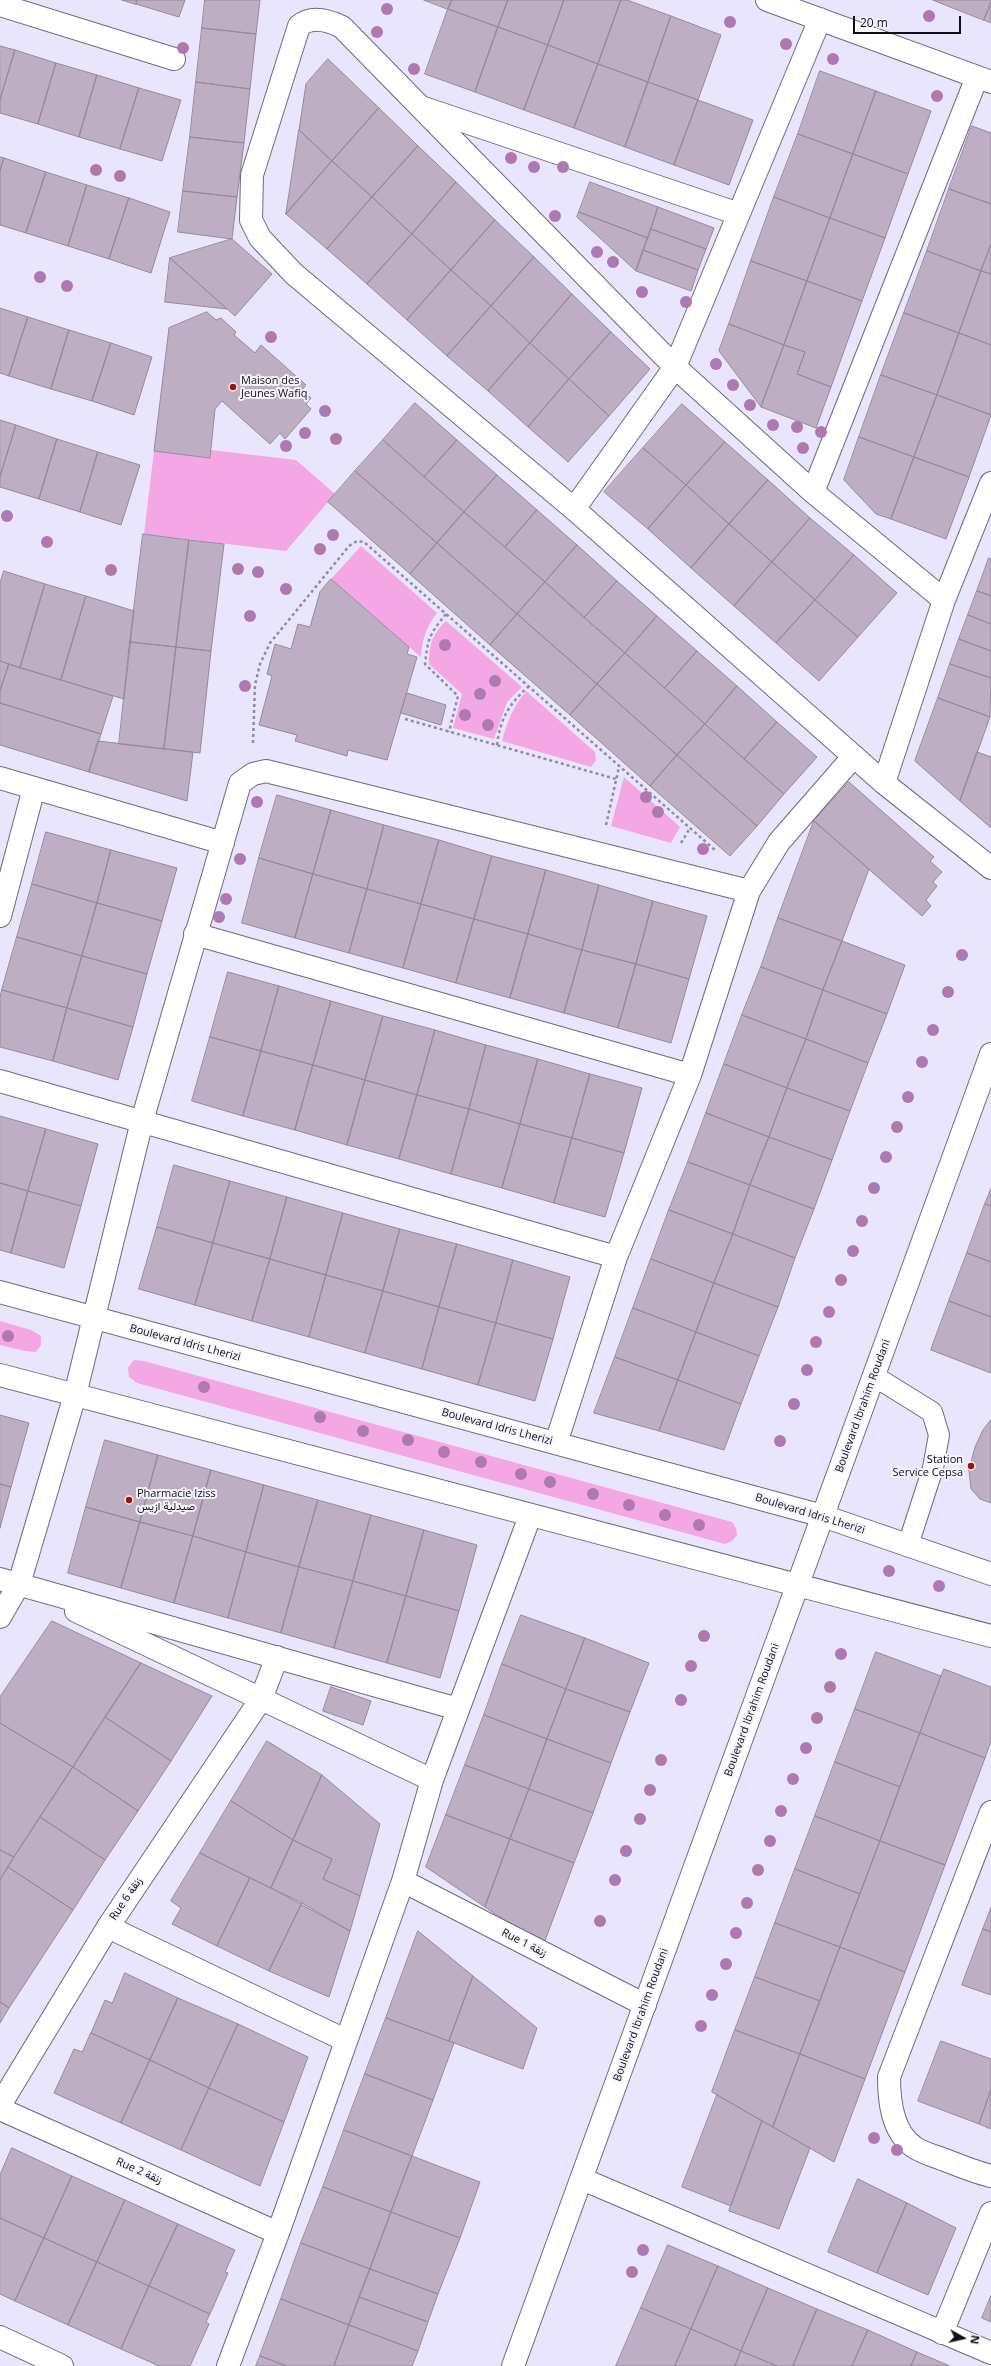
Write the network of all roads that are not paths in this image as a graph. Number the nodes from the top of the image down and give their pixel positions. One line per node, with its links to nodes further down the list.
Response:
1 (767, 0): 3 (street)
2 (0, 5): 4 (street)
3 (820, 19): 5 (street); 7 (street)
4 (174, 59)
5 (984, 79): 10 (street)
6 (419, 107): 7 (street); 8 (street); 11 (street)
7 (739, 214): 8 (street)
8 (675, 367): 10 (street); 11 (street)
9 (991, 483): 12 (street)
10 (813, 492): 12 (street)
11 (574, 509): 13 (street)
12 (944, 600): 15 (street)
13 (854, 756): 15 (street); 19 (street)
14 (0, 778): 16 (street)
15 (884, 784): 18 (street)
16 (34, 788): 17 (street); 20 (street)
17 (223, 843): 19 (street); 21 (street)
18 (991, 868)
19 (750, 891): 23 (street)
20 (0, 916)
21 (195, 934): 23 (street); 25 (street)
22 (991, 1054): 30 (street, Boulevard Ibrahim Roudani)
23 (690, 1075): 26 (street)
24 (0, 1082): 25 (street)
25 (142, 1121): 26 (street); 28 (street)
26 (616, 1257): 32 (street)
27 (0, 1292): 28 (street, Boulevard Idris Lherizi)
28 (95, 1318): 31 (street); 32 (street, Boulevard Idris Lherizi)
29 (0, 1375): 31 (street)
30 (874, 1376): 34 (street, Boulevard Ibrahim Roudani); 35 (lane)
31 (75, 1395): 33 (street); 37 (street)
32 (556, 1444): 34 (street, Boulevard Idris Lherizi)
33 (530, 1516): 38 (street); 43 (street)
34 (823, 1516): 35 (street, Boulevard Idris Lherizi); 38 (street, Boulevard Ibrahim Roudani)
35 (908, 1545): 36 (street, Boulevard Idris Lherizi)
36 (991, 1574)
37 (10, 1581): 39 (street); 41 (street); 42 (street)
38 (798, 1585): 40 (street); 48 (street, Boulevard Ibrahim Roudani)
39 (0, 1618)
40 (991, 1636)
41 (277, 1657): 42 (street, Rue 6 زنقة); 43 (street)
42 (261, 1699): 44 (street); 47 (street, Rue 6 زنقة)
43 (458, 1708): 44 (street)
44 (432, 1780): 46 (street)
45 (991, 1812): 52 (street)
46 (402, 1881): 48 (street, Rue 1 زنقة); 49 (street)
47 (108, 1927): 49 (street); 50 (street, Rue 6 زنقة)
48 (645, 2005): 53 (street, Boulevard Ibrahim Roudani)
49 (345, 2040): 55 (street)
50 (0, 2105)
51 (0, 2109): 55 (street, Rue 2 زنقة)
52 (991, 2176)
53 (582, 2179): 56 (street); 59 (street, Boulevard Ibrahim Roudani)
54 (991, 2213): 56 (street)
55 (278, 2233): 61 (street)
56 (942, 2333): 58 (street)
57 (0, 2337): 60 (street)
58 (991, 2353)
59 (517, 2365)
60 (62, 2366)
61 (228, 2366)

